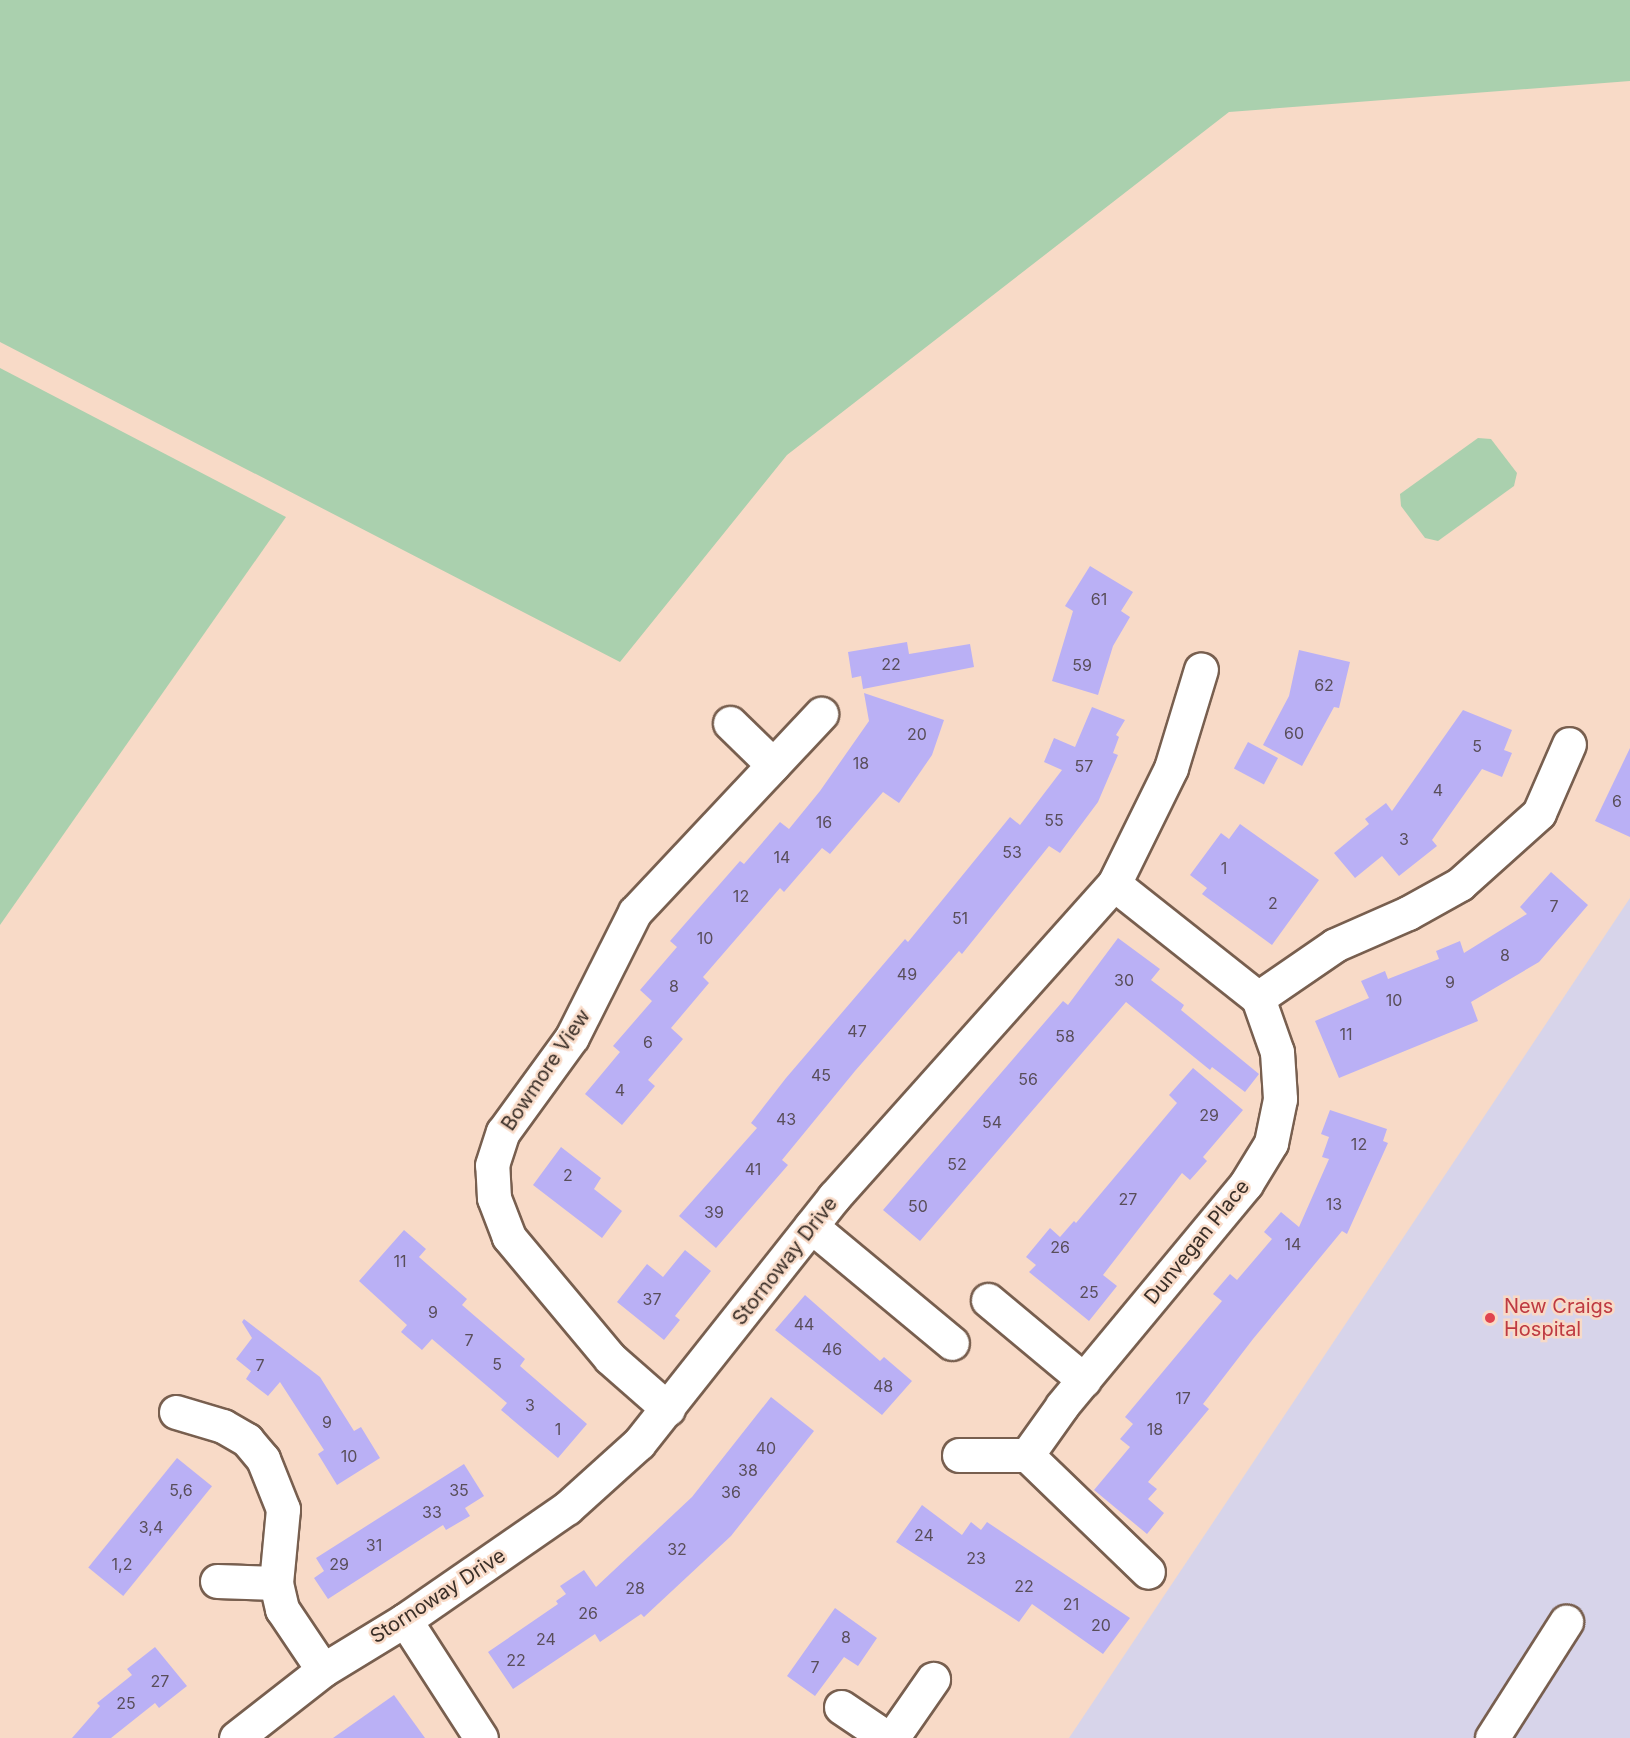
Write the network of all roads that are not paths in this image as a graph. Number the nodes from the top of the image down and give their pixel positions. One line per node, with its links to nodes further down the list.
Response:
1 (1201, 669): 6 (street, Stornoway Drive)
2 (822, 714): 5 (street, Bowmore View)
3 (729, 723): 5 (street)
4 (1569, 744): 7 (street)
5 (773, 765): 12 (street, Bowmore View)
6 (1114, 884): 7 (street); 8 (street, Stornoway Drive)
7 (1258, 998): 11 (street, Dunvegan Place)
8 (812, 1226): 10 (street); 12 (street, Stornoway Drive)
9 (988, 1300): 11 (street)
10 (951, 1343)
11 (1084, 1380): 15 (street, Dunvegan Place)
12 (668, 1409): 19 (street, Stornoway Drive)
13 (176, 1412): 18 (street)
14 (959, 1455): 15 (street)
15 (1028, 1455): 16 (street)
16 (1148, 1572)
17 (217, 1581): 18 (street)
18 (276, 1583): 21 (street)
19 (405, 1620): 21 (street, Stornoway Drive); 25 (street)
20 (1566, 1622): 28 (street)
21 (323, 1670): 24 (street, Stornoway Drive)
22 (933, 1679): 27 (street)
23 (841, 1707): 26 (street)
24 (236, 1738)
25 (481, 1738)
26 (887, 1738)
27 (892, 1738)
28 (1492, 1738)

